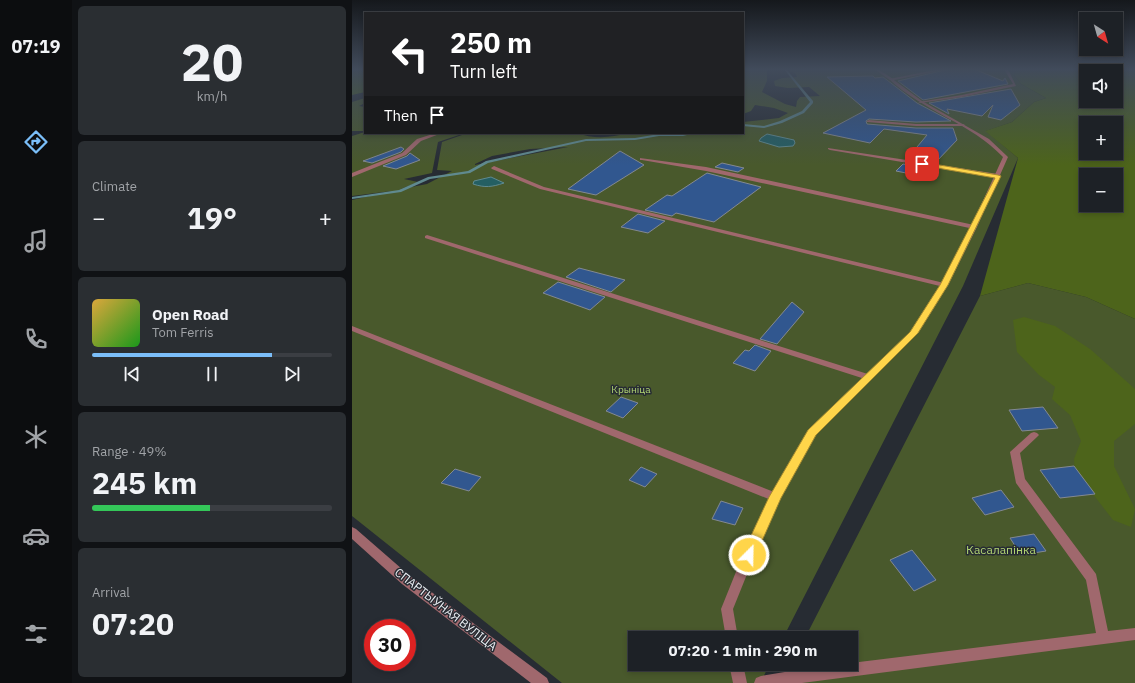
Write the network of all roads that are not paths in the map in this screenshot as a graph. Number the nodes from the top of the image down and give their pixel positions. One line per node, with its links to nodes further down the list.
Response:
1 (928, 101): 2 (street)
2 (920, 102): 4 (street)
3 (869, 121): 4 (street)
4 (963, 125): 10 (street)
5 (437, 134): 9 (street)
6 (830, 149): 10 (street)
7 (642, 159): 11 (street)
8 (494, 168): 13 (street)
9 (352, 175)
10 (998, 176): 11 (street)
11 (974, 227): 13 (street)
12 (427, 237): 15 (street)
13 (944, 285): 15 (street)
14 (352, 328): 17 (street)
15 (868, 378): 17 (street)
16 (1034, 435): 21 (street)
17 (775, 497): 19 (street)
18 (352, 532): 23 (street, СПАРТЫЎНАЯ ВУЛІЦА)
19 (731, 631)
20 (1135, 634): 21 (street)
21 (1103, 638): 25 (street)
22 (737, 671): 24 (street)
23 (542, 683)
24 (740, 683)
25 (761, 683)

